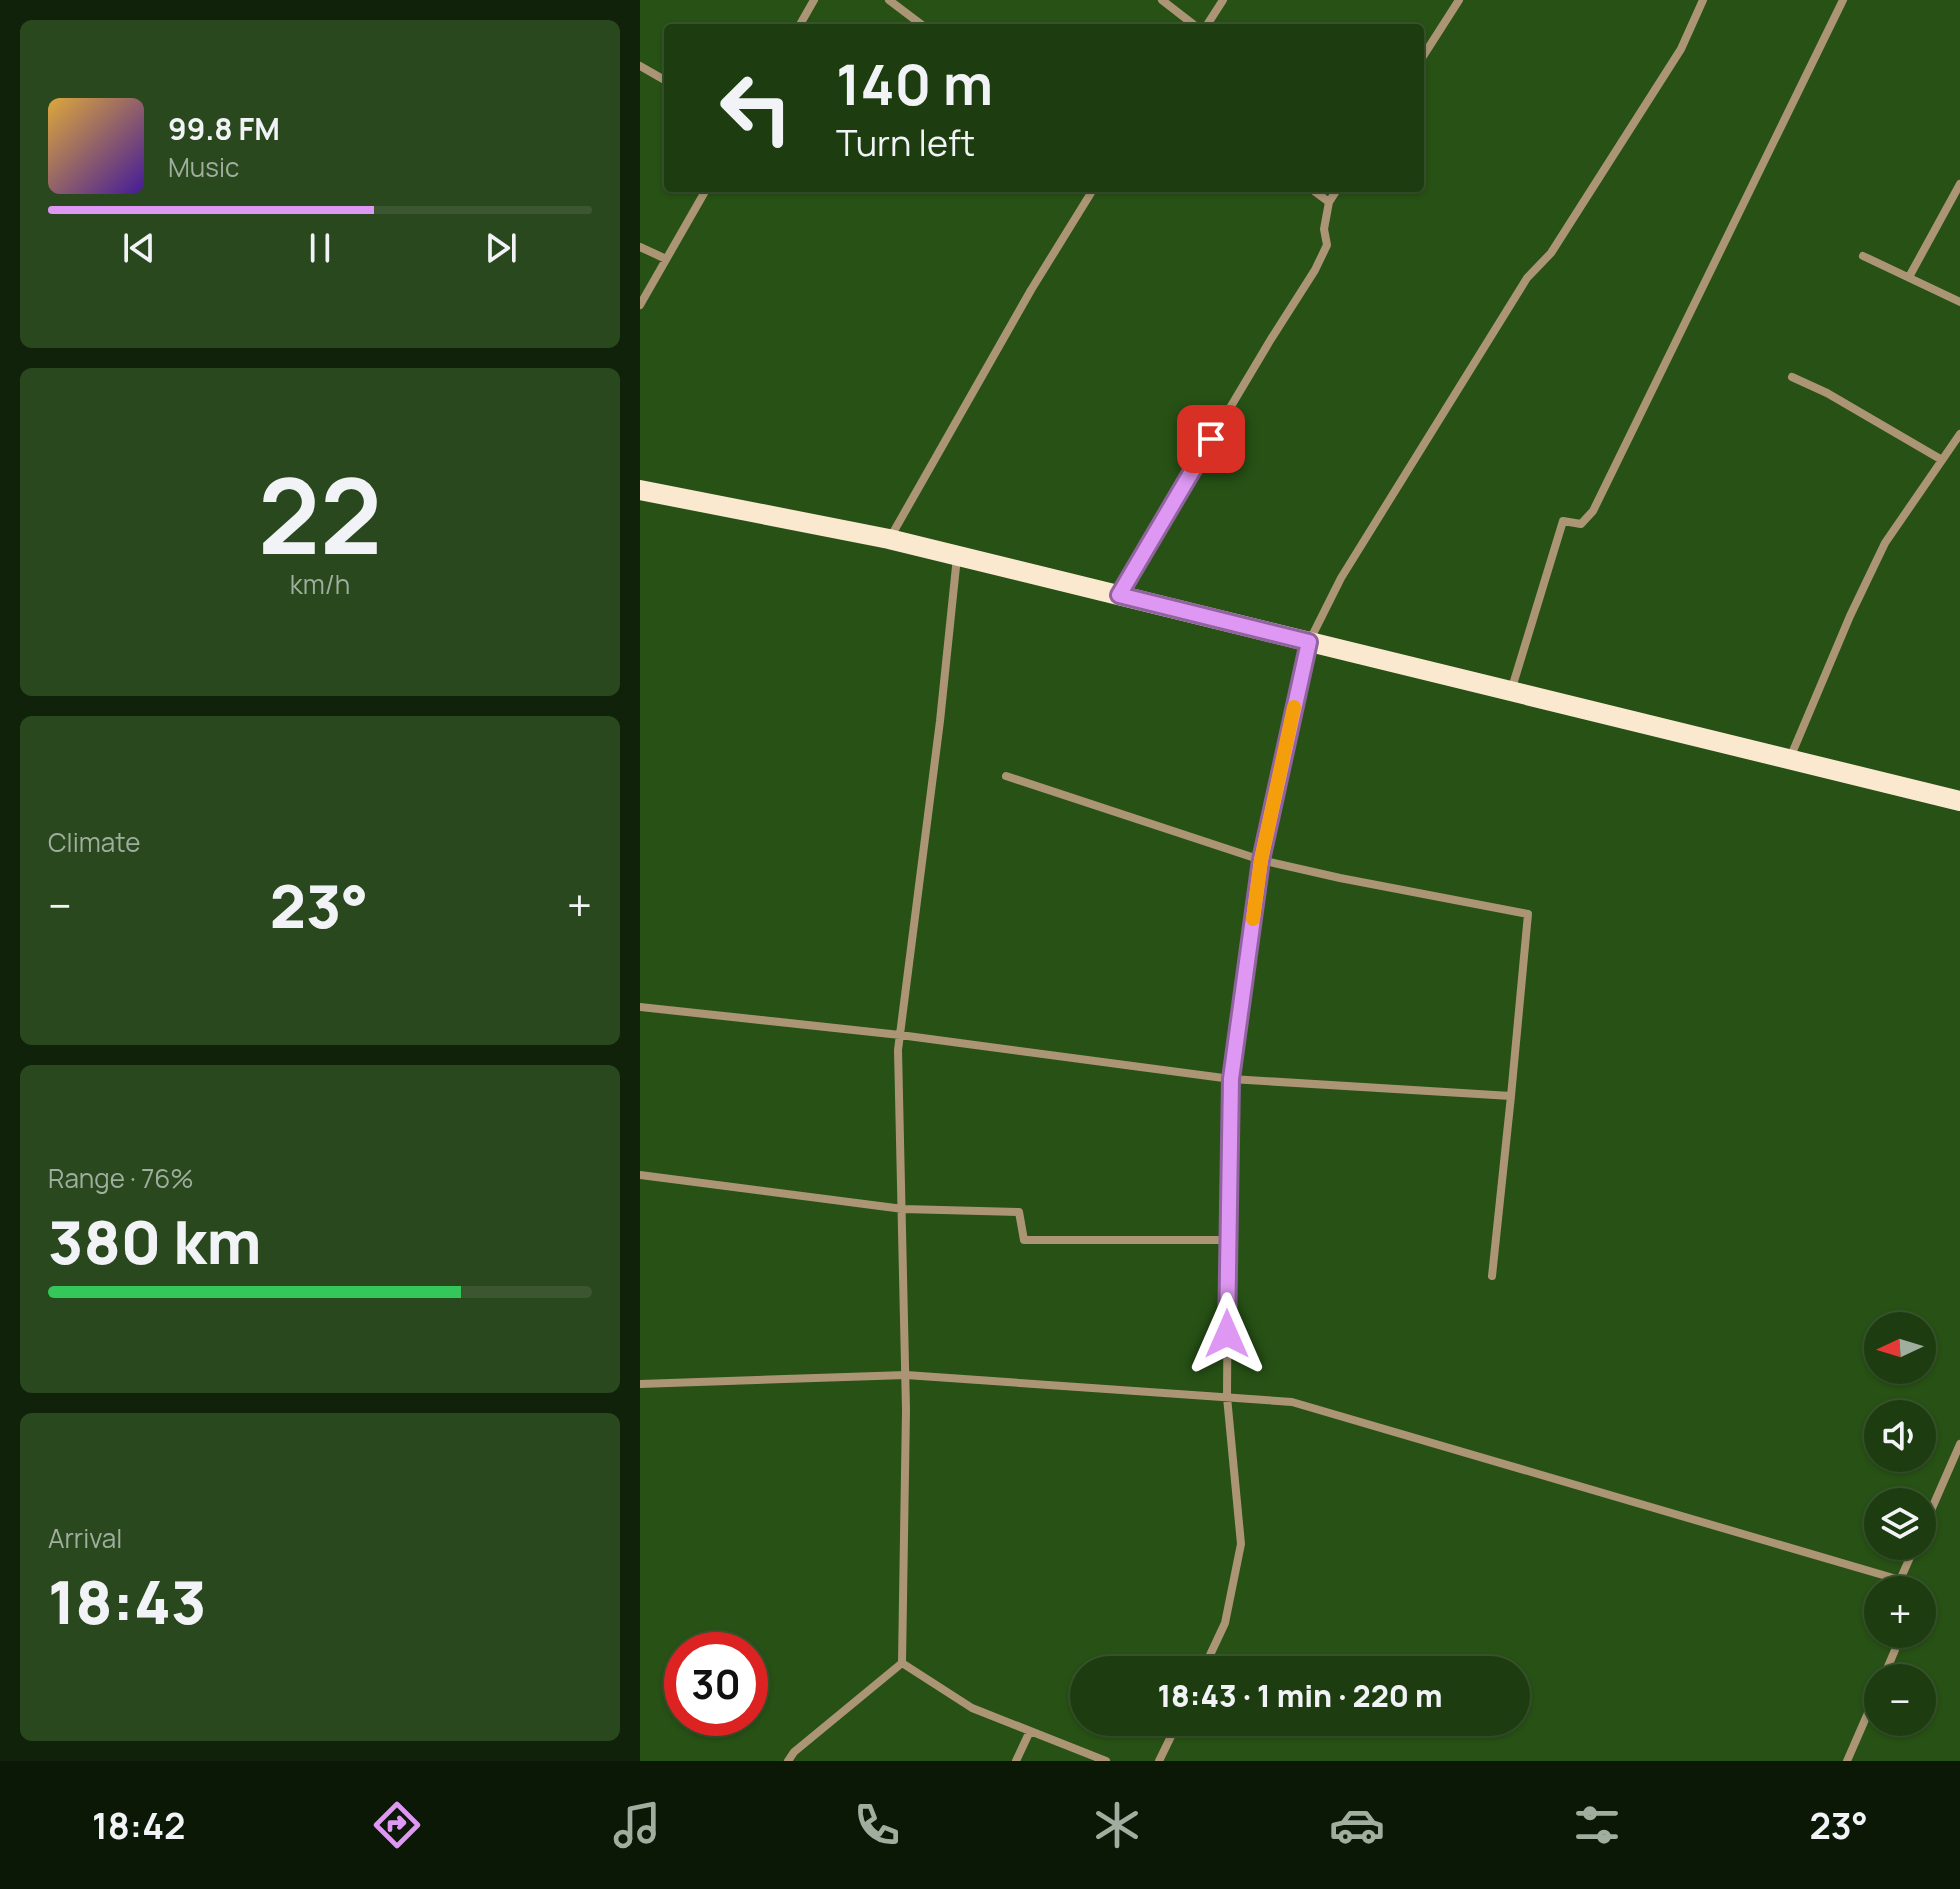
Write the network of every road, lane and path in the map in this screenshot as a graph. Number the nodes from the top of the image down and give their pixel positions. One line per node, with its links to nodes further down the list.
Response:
1 (814, 0): 8 (street)
2 (889, 0): 9 (street)
3 (1162, 0): 10 (street)
4 (1223, 0): 11 (street)
5 (1459, 0): 12 (street)
6 (1703, 0): 34 (street)
7 (1843, 0): 35 (street)
8 (800, 24)
9 (921, 24)
10 (1193, 24)
11 (1208, 24)
12 (1424, 55)
13 (640, 66): 14 (street)
14 (664, 80)
15 (1960, 184): 24 (street)
16 (705, 192): 23 (street)
17 (1092, 192): 31 (street)
18 (1315, 192): 20 (street)
19 (1335, 192): 20 (street)
20 (1329, 202): 33 (street)
21 (640, 247): 23 (street)
22 (1863, 256): 24 (street)
23 (666, 259): 26 (street)
24 (1909, 277): 25 (street)
25 (1960, 302)
26 (640, 305)
27 (1792, 377): 29 (street)
28 (1960, 434): 29 (street)
29 (1942, 460): 36 (street)
30 (640, 490): 31 (main road)
31 (889, 539): 32 (main road)
32 (957, 556): 33 (main road); 41 (street)
33 (1119, 595): 34 (main road)
34 (1309, 642): 35 (main road); 39 (street)
35 (1511, 691): 36 (main road)
36 (1789, 759): 38 (main road)
37 (1006, 776): 39 (street)
38 (1960, 801)
39 (1261, 860): 42 (street); 43 (street)
40 (640, 1007): 41 (street)
41 (900, 1035): 42 (street); 45 (street)
42 (1231, 1079): 43 (street); 46 (street)
43 (1511, 1096): 47 (street)
44 (640, 1175): 45 (street)
45 (903, 1209): 46 (street); 48 (street)
46 (1228, 1240): 50 (street)
47 (1492, 1276)
48 (906, 1375): 49 (street); 50 (street); 55 (street)
49 (640, 1384)
50 (1227, 1397): 53 (street); 54 (street)
51 (1960, 1444): 52 (street)
52 (1936, 1499)
53 (1870, 1576)
54 (1210, 1656)
55 (902, 1663): 57 (street); 59 (street)
56 (1864, 1722): 63 (street)
57 (1030, 1731): 60 (street); 61 (street)
58 (1171, 1736): 62 (street)
59 (788, 1761)
60 (1016, 1761)
61 (1106, 1761)
62 (1159, 1761)
63 (1847, 1761)

